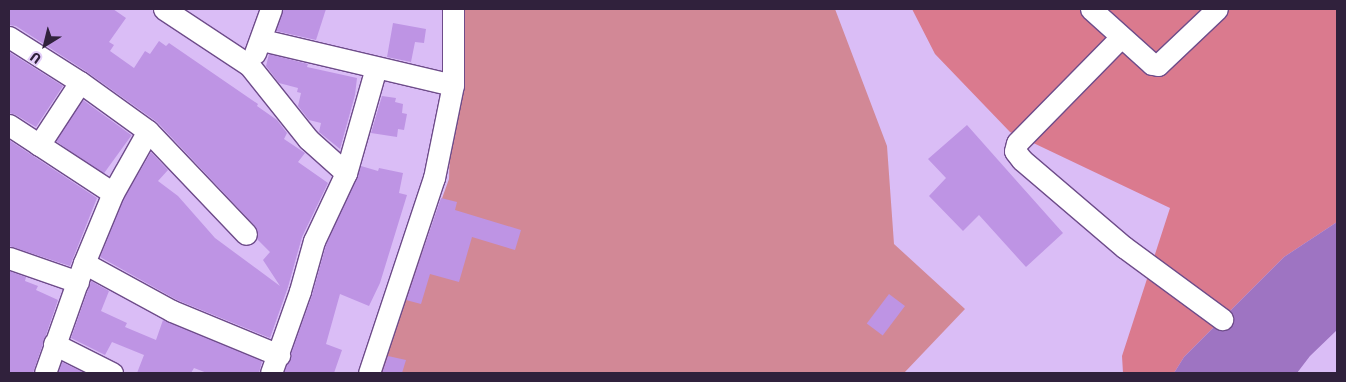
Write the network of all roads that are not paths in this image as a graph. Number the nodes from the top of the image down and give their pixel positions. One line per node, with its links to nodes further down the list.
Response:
1 (164, 9): 9 (street)
2 (271, 9): 8 (street)
3 (453, 9): 12 (street)
4 (1091, 9): 7 (street)
5 (1217, 9): 7 (street)
6 (9, 37): 11 (street)
7 (1121, 37): 21 (street)
8 (262, 40): 9 (street); 10 (street)
9 (249, 65): 16 (street)
10 (376, 68): 12 (street); 16 (street)
11 (80, 82): 14 (street); 15 (street)
12 (453, 84): 26 (street)
13 (9, 125): 15 (street)
14 (148, 131): 17 (street); 18 (street)
15 (39, 145): 17 (street)
16 (346, 173): 23 (street)
17 (113, 193): 20 (street)
18 (246, 234)
19 (9, 258): 20 (street)
20 (81, 272): 22 (street); 23 (street)
21 (1222, 319)
22 (54, 344): 24 (street); 25 (street)
23 (275, 364)
24 (45, 373)
25 (112, 373)
26 (369, 373)

